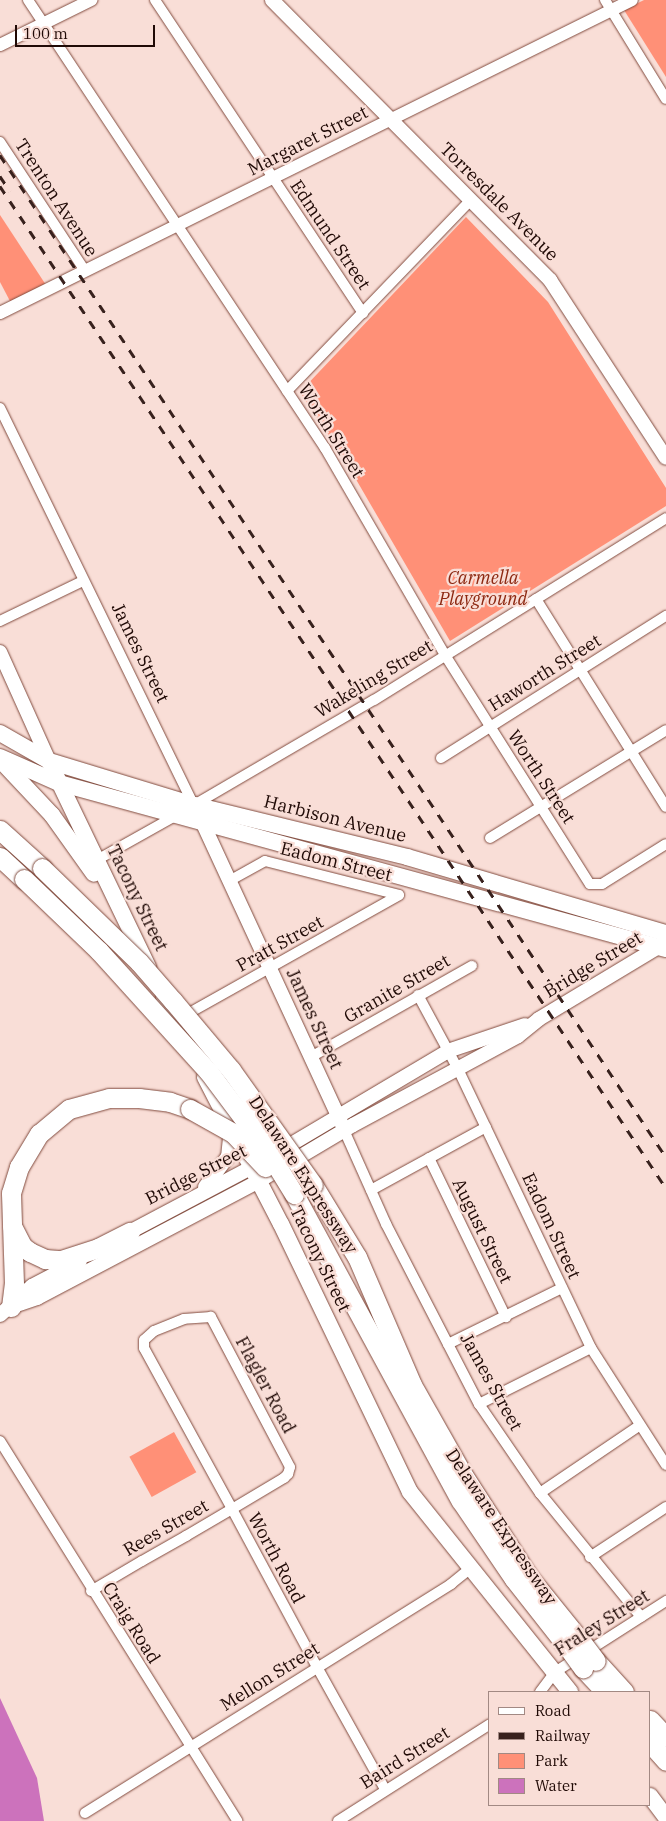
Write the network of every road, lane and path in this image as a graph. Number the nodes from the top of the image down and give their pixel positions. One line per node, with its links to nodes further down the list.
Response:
1 (28, 0): 7 (street, Worth Street)
2 (91, 0): 7 (street)
3 (155, 0): 12 (street, Edmund Street)
4 (272, 0): 10 (main road, Torresdale Avenue)
5 (632, 0): 6 (street, Margaret Street)
6 (608, 5): 9 (street); 10 (street, Margaret Street)
7 (44, 24): 8 (street); 14 (street, Worth Street)
8 (0, 45)
9 (666, 98)
10 (390, 119): 12 (street, Margaret Street); 13 (main road, Torresdale Avenue)
11 (0, 142): 15 (street, Trenton Avenue)
12 (272, 179): 14 (street, Margaret Street); 16 (street, Edmund Street)
13 (471, 200): 16 (street); 20 (main road, Torresdale Avenue)
14 (177, 225): 15 (street, Margaret Street); 18 (street, Worth Street)
15 (85, 271): 17 (street, Margaret Street)
16 (363, 312): 18 (street)
17 (0, 313)
18 (288, 391): 27 (street, Worth Street)
19 (0, 408): 22 (street, James Street)
20 (666, 458)
21 (666, 518): 23 (street, Wakeling Street)
22 (83, 581): 25 (street); 37 (street, James Street)
23 (536, 599): 27 (street, Wakeling Street); 28 (street)
24 (666, 616): 28 (street, Haworth Street)
25 (0, 621)
26 (0, 652): 35 (main road, Tacony Street)
27 (445, 655): 29 (street, Worth Street); 37 (street, Wakeling Street)
28 (580, 670): 29 (street, Haworth Street); 32 (street)
29 (489, 727): 33 (street, Haworth Street); 39 (street, Worth Street)
30 (666, 730): 32 (street)
31 (0, 733): 35 (main road, Harbison Avenue)
32 (631, 752): 38 (street); 39 (street)
33 (441, 758)
34 (0, 759): 36 (main road, Harbison Avenue); 49 (main road)
35 (49, 761): 36 (main road, Tacony Street); 37 (main road, Harbison Avenue)
36 (59, 783): 40 (main road, Harbison Avenue); 46 (main road, Tacony Street)
37 (194, 805): 40 (street, Wakeling Street); 41 (main road, James Street); 50 (main road, Harbison Avenue)
38 (666, 807)
39 (541, 808): 43 (street); 44 (street, Worth Street)
40 (177, 815): 41 (main road, Harbison Avenue); 46 (street, Wakeling Street)
41 (202, 823): 47 (main road, James Street); 50 (main road, Harbison Avenue)
42 (0, 830): 88 (highway, Delaware Expressway, bridge)
43 (490, 838)
44 (666, 844)
45 (0, 857): 66 (highway, Delaware Expressway, bridge)
46 (95, 861): 49 (main road, Tacony Street)
47 (229, 881): 48 (street, Eadom Street); 52 (main road, James Street)
48 (399, 895): 52 (street, Pratt Street)
49 (116, 905): 55 (main road, Tacony Street)
50 (664, 943): 54 (main road, Bridge Street)
51 (472, 966): 53 (street, Granite Street)
52 (269, 969): 55 (street, Pratt Street); 57 (main road, James Street)
53 (418, 995): 56 (street, Eadom Street); 57 (street, Granite Street)
54 (539, 1019): 56 (main road, Bridge Street); 58 (main road, Bridge Street)
55 (176, 1020): 60 (main road, Tacony Street)
56 (448, 1050): 58 (street, Eadom Street); 59 (main road, Bridge Street)
57 (312, 1057): 59 (main road, James Street)
58 (457, 1067): 61 (street, Eadom Street); 62 (main road, Bridge Street)
59 (338, 1116): 62 (main road, James Street); 64 (main road, Bridge Street)
60 (231, 1127): 64 (main road, Tacony Street); 67 (main road)
61 (486, 1127): 63 (street); 70 (street, Eadom Street)
62 (344, 1130): 64 (main road, Bridge Street); 65 (street, James Street)
63 (429, 1158): 65 (street); 72 (street, August Street)
64 (256, 1174): 67 (main road, Bridge Street); 71 (main road, Bridge Street); 84 (main road, Tacony Street)
65 (371, 1190): 74 (street, James Street)
66 (292, 1198): 68 (highway, bridge); 88 (highway, Delaware Expressway)
67 (189, 1199): 69 (main road, Bridge Street)
68 (11, 1222): 69 (highway); 71 (highway)
69 (130, 1232): 71 (main road, Bridge Street)
70 (562, 1288): 72 (street); 75 (street, Eadom Street)
71 (6, 1311)
72 (506, 1317): 74 (street)
73 (144, 1340): 82 (street, Worth Road); 82 (street, Flagler Road)
74 (448, 1344): 76 (street, James Street)
75 (591, 1348): 76 (street); 77 (street, Eadom Street)
76 (479, 1404): 80 (street, James Street)
77 (640, 1426): 79 (street, Eadom Street); 80 (street)
78 (0, 1441): 85 (street, Craig Road)
79 (666, 1465)
80 (540, 1493): 83 (street, James Street)
81 (666, 1507): 83 (street)
82 (232, 1509): 85 (street, Rees Street); 90 (street, Worth Road)
83 (590, 1557): 87 (street, James Street)
84 (471, 1568): 90 (street, Mellon Street); 91 (main road, Tacony Street)
85 (91, 1590): 100 (street, Craig Road)
86 (666, 1601): 87 (street, Fraley Street)
87 (641, 1617): 91 (street, Fraley Street)
88 (576, 1646): 89 (highway, Delaware Expressway, bridge)
89 (589, 1664): 94 (highway, Delaware Expressway); 95 (highway, Delaware Expressway)
90 (317, 1667): 100 (street, Mellon Street); 102 (street, Worth Road)
91 (555, 1672): 92 (street); 93 (main road, Tacony Street)
92 (541, 1691)
93 (569, 1691)
94 (604, 1691)
95 (623, 1691)
96 (651, 1721): 98 (highway)
97 (488, 1725): 102 (street, Baird Street)
98 (666, 1737)
99 (651, 1744): 101 (highway)
100 (190, 1746): 104 (street, Mellon Street); 106 (street, Craig Road)
101 (666, 1761)
102 (385, 1790): 107 (street, Baird Street)
103 (651, 1797): 105 (main road)
104 (84, 1812)
105 (666, 1817)
106 (237, 1821)
107 (338, 1821)

